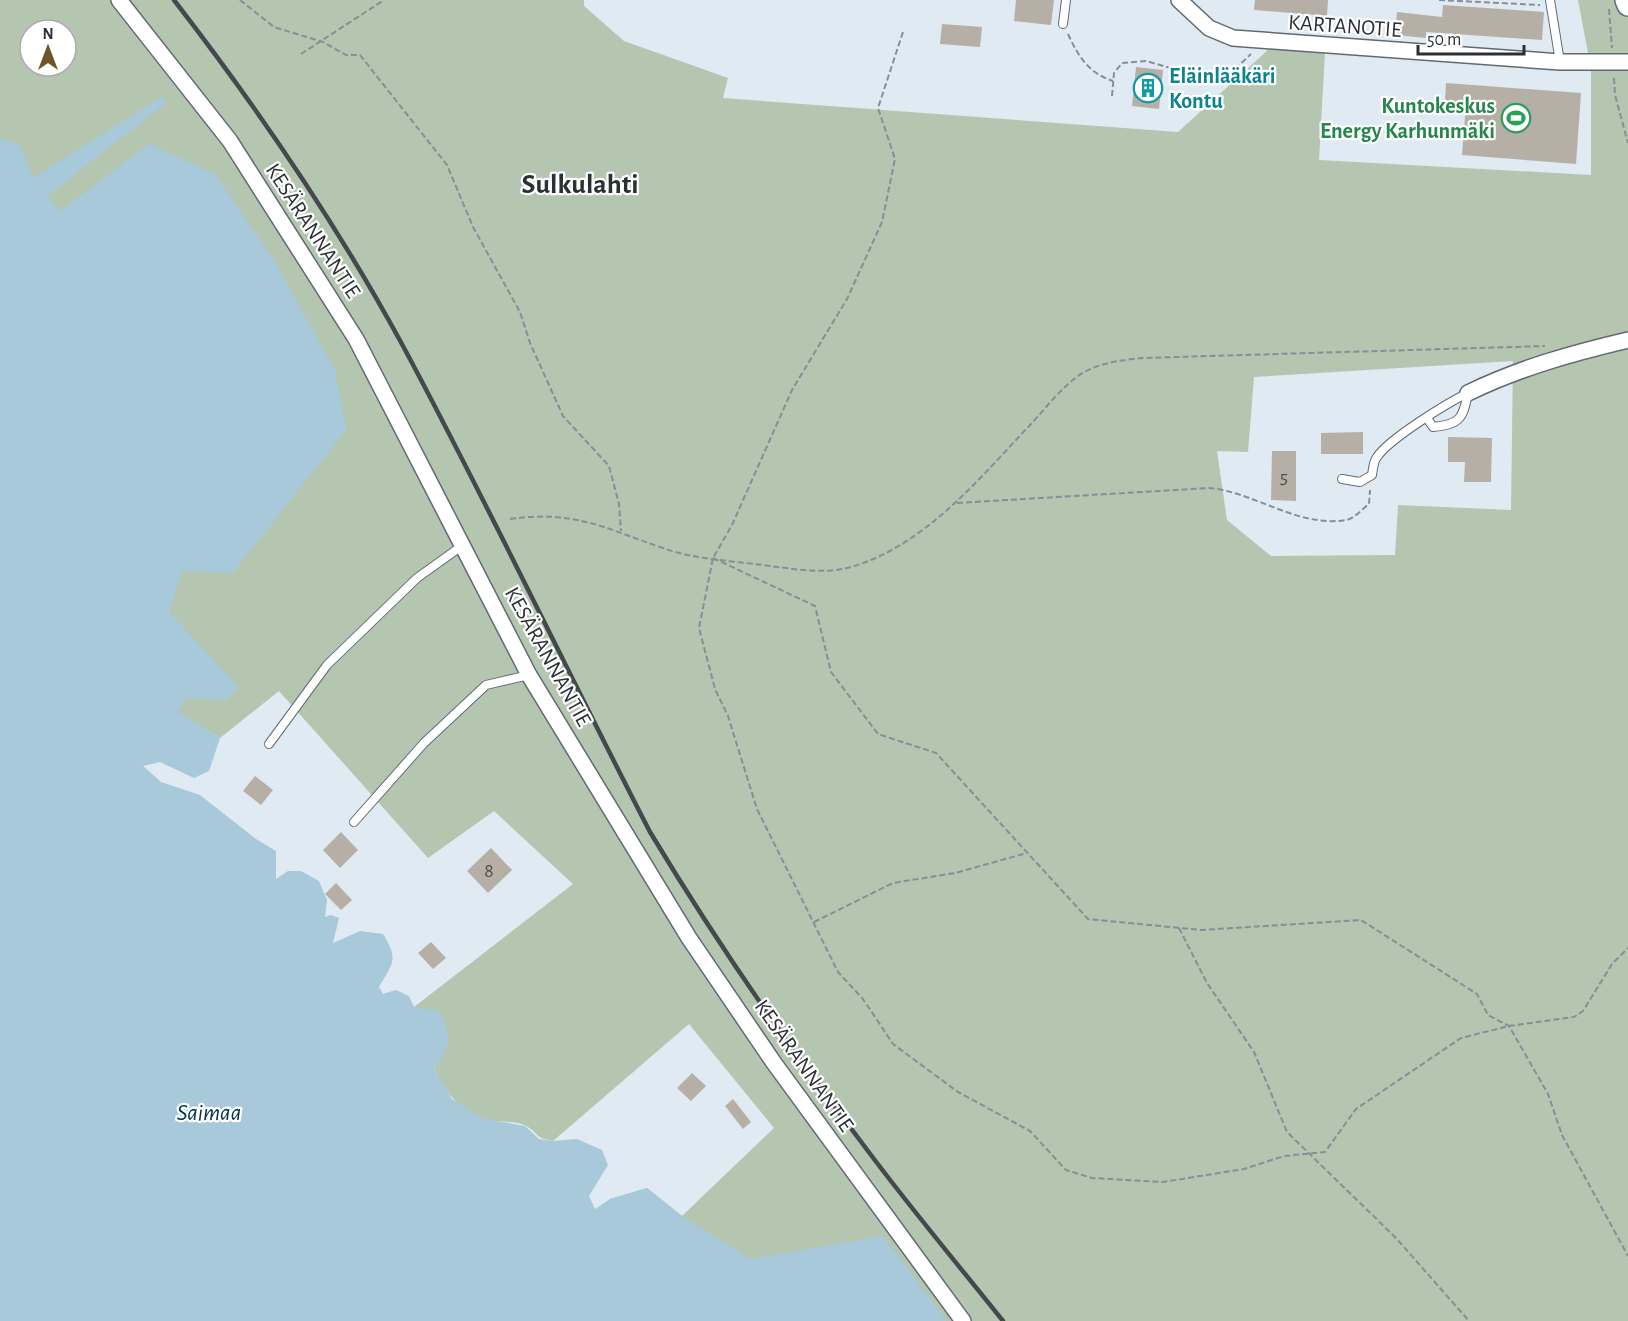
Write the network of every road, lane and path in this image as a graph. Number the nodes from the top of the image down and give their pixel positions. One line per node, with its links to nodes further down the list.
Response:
1 (119, 0): 28 (street, KESÄRANNANTIE)
2 (240, 0): 12 (path)
3 (384, 0): 12 (path)
4 (1065, 0): 10 (lane)
5 (1179, 0): 13 (street, KARTANOTIE)
6 (1440, 0): 8 (path)
7 (1626, 0): 9 (main road)
8 (1551, 2): 15 (lane)
9 (1628, 5)
10 (1064, 24): 17 (path)
11 (903, 32): 29 (path)
12 (323, 42): 14 (path); 27 (path)
13 (1268, 42): 15 (street, KARTANOTIE); 17 (path)
14 (301, 54)
15 (1560, 62): 16 (street, KARTANOTIE)
16 (1628, 62)
17 (1113, 81): 18 (path)
18 (1113, 96)
19 (1628, 340): 21 (street)
20 (1545, 346): 25 (path)
21 (1468, 393): 22 (lane); 22 (lane)
22 (1427, 418): 23 (lane)
23 (1372, 475): 24 (lane); 25 (path)
24 (1342, 479)
25 (957, 503): 29 (path)
26 (510, 519): 27 (path)
27 (621, 532): 29 (path)
28 (463, 545): 30 (street, KESÄRANNANTIE); 31 (lane)
29 (713, 558): 33 (path); 34 (path)
30 (529, 675): 32 (lane); 40 (street, KESÄRANNANTIE)
31 (268, 744)
32 (354, 822)
33 (1027, 853): 34 (path); 35 (path)
34 (814, 923): 38 (path)
35 (1179, 928): 37 (path); 38 (path)
36 (1628, 948): 37 (path)
37 (1509, 1026): 38 (path); 39 (path)
38 (1310, 1153): 41 (path)
39 (1628, 1256)
40 (963, 1321)
41 (1469, 1321)

